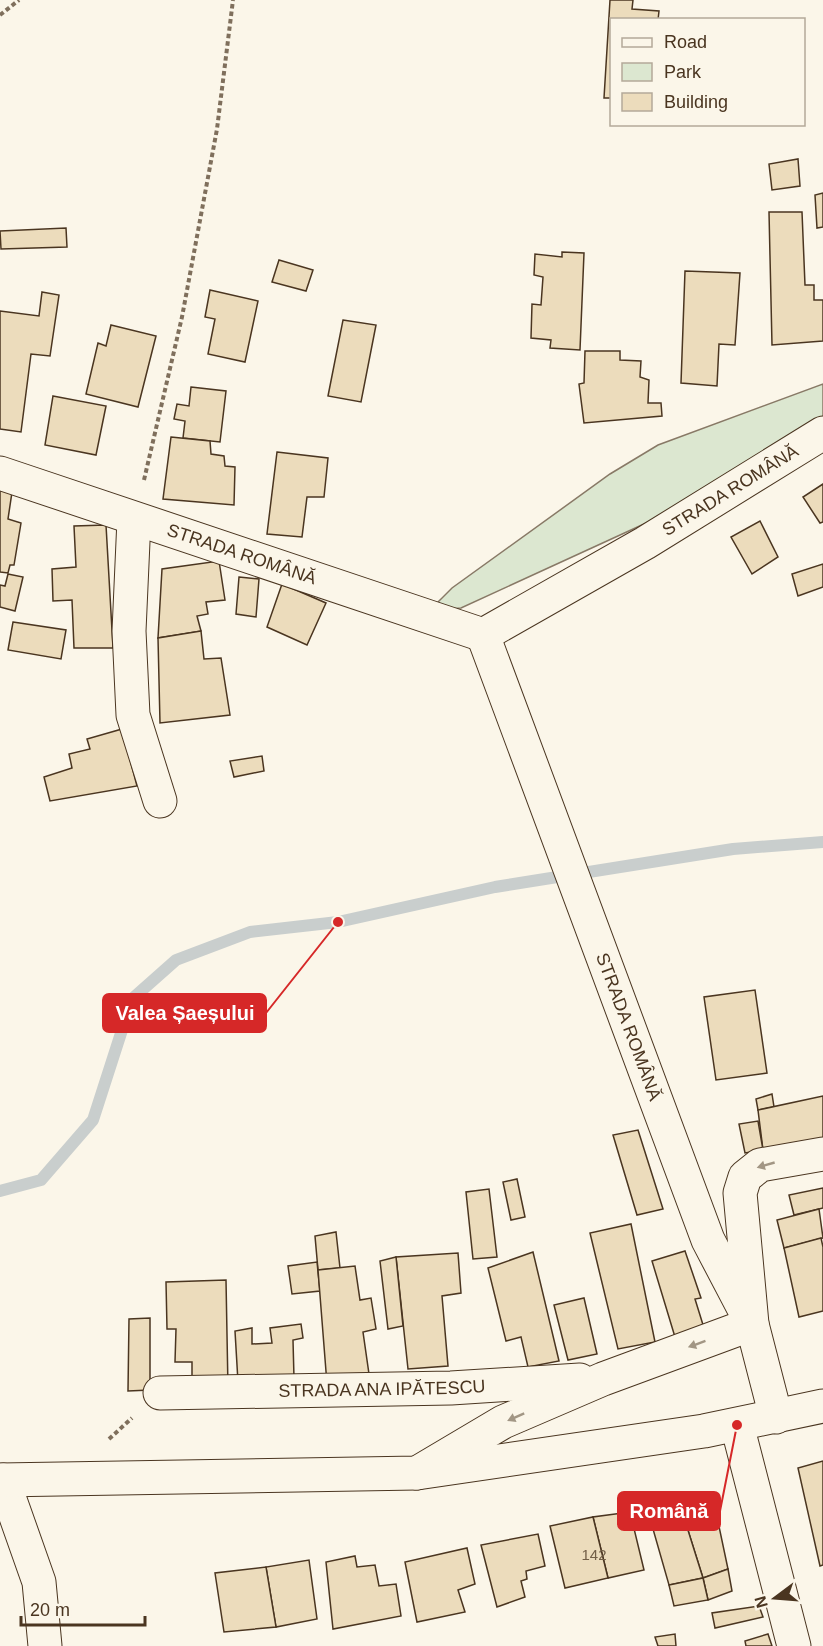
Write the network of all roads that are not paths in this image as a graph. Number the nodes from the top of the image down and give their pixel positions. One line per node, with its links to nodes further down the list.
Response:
1 (823, 433): 4 (street, STRADA ROMÂNĂ)
2 (0, 472): 3 (street, STRADA ROMÂNĂ)
3 (134, 519): 4 (street, STRADA ROMÂNĂ); 5 (street)
4 (483, 635): 7 (street, STRADA ROMÂNĂ)
5 (160, 801)
6 (823, 1154): 7 (street, one-way to 7)
7 (752, 1324): 8 (street, STRADA ANA IPĂTESCU, one-way to 8); 11 (street, STRADA ROMÂNĂ)
8 (603, 1378): 9 (street, STRADA ANA IPĂTESCU); 13 (street, STRADA ANA IPĂTESCU, one-way to 13)
9 (160, 1394)
10 (823, 1406): 11 (street, STRADA ANA IPĂTESCU)
11 (776, 1417): 12 (street, STRADA ANA IPĂTESCU)
12 (737, 1425): 13 (street, STRADA ANA IPĂTESCU); 16 (street)
13 (417, 1473): 14 (street, STRADA ANA IPĂTESCU)
14 (2, 1480): 15 (street, STRADA ANA IPĂTESCU)
15 (45, 1646)
16 (794, 1646)

